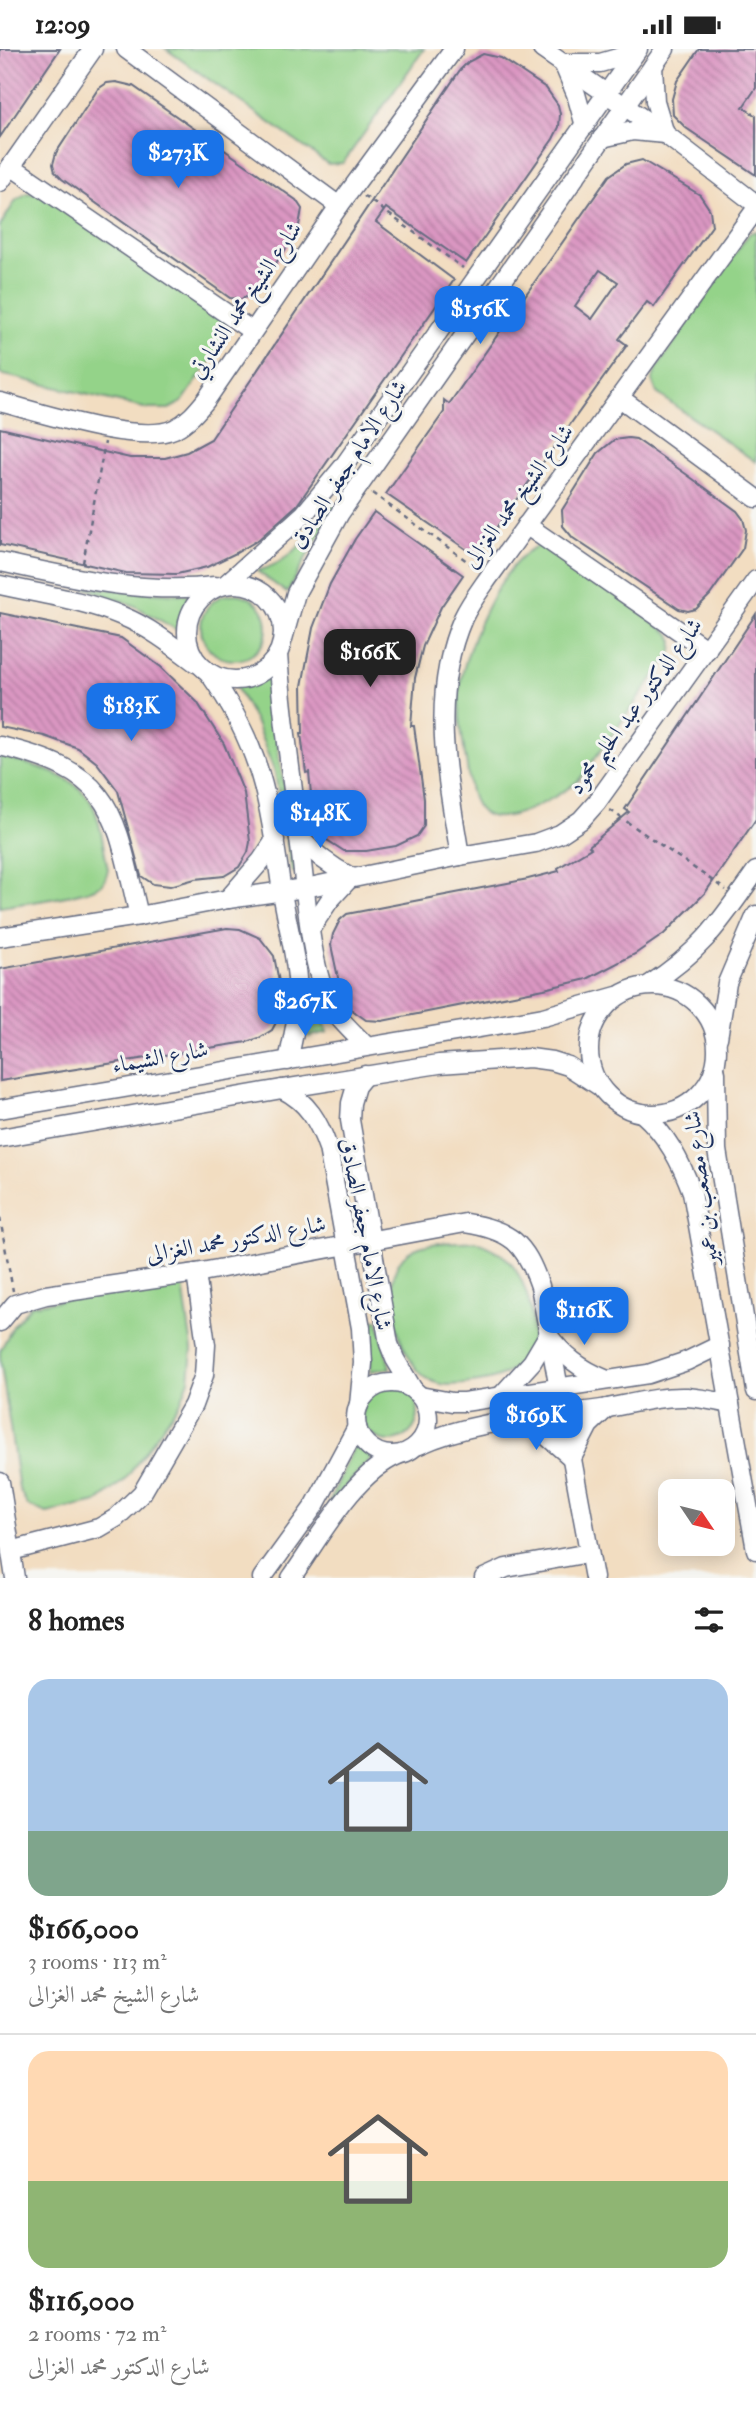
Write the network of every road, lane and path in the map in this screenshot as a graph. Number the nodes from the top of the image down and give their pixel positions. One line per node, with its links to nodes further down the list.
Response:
1 (93, 49): 14 (street)
2 (125, 49): 17 (street)
3 (454, 49): 16 (street, شارع الشيخ محمد النشارتي)
4 (541, 49): 7 (street)
5 (665, 49): 8 (street, شارع الامام جعفر الصادق)
6 (637, 51): 7 (street); 9 (street, شارع الامام جعفر الصادق)
7 (563, 63): 9 (street); 11 (street)
8 (653, 66): 10 (street, شارع الامام جعفر الصادق); 12 (street)
9 (607, 94): 10 (street); 11 (street, شارع الامام جعفر الصادق)
10 (625, 106): 12 (street); 13 (street, شارع الامام جعفر الصادق)
11 (584, 126): 19 (street, شارع الامام جعفر الصادق)
12 (665, 134): 13 (street); 18 (street)
13 (602, 138): 24 (street, شارع الامام جعفر الصادق)
14 (11, 166): 15 (street); 20 (street)
15 (0, 182)
16 (353, 187): 17 (street, شارع الشيخ محمد النشارتي); 19 (path)
17 (339, 206): 20 (street, شارع الشيخ محمد النشارتي)
18 (756, 206): 21 (street, شارع الشيخ محمد الغزالى)
19 (477, 278): 31 (street, شارع الامام جعفر الصادق)
20 (252, 331): 23 (street, شارع الشيخ محمد النشارتي)
21 (620, 397): 25 (street); 26 (street, شارع الشيخ محمد الغزالى)
22 (0, 403): 23 (street, شارع الشيخ محمد النشارتي)
23 (108, 428): 29 (path)
24 (360, 484): 28 (path); 33 (street, شارع الامام جعفر الصادق)
25 (756, 498)
26 (526, 525): 28 (street, شارع الشيخ محمد الغزالى); 34 (street)
27 (0, 562): 29 (street)
28 (489, 577): 40 (street, شارع الشيخ محمد الغزالى)
29 (80, 579): 31 (street)
30 (756, 580): 34 (street, شارع الدكتور عبد الحليم محمود)
31 (223, 584): 33 (street); 35 (street)
32 (0, 585): 35 (street)
33 (280, 647): 35 (street); 38 (street, شارع الامام جعفر الصادق)
34 (706, 650): 37 (street, شارع الدكتور عبد الحليم محمود)
35 (205, 670): 39 (street)
36 (0, 746): 48 (street)
37 (597, 802): 40 (street, شارع الدكتور عبد الحليم محمود); 45 (path)
38 (299, 837): 42 (street); 43 (street, شارع الامام جعفر الصادق)
39 (275, 840): 44 (street); 46 (street)
40 (460, 856): 42 (street, شارع الدكتور عبد الحليم محمود)
41 (756, 871): 45 (street)
42 (351, 877): 43 (street, شارع الدكتور عبد الحليم محمود); 49 (street)
43 (305, 888): 44 (street, شارع الدكتور عبد الحليم محمود); 49 (street, شارع الامام جعفر الصادق)
44 (282, 891): 46 (street, شارع الدكتور عبد الحليم محمود); 55 (street)
45 (737, 898): 51 (street)
46 (228, 899): 48 (street, شارع الدكتور عبد الحليم محمود)
47 (756, 915): 54 (street, شارع مصعب بن عمير)
48 (139, 916): 50 (street, شارع الدكتور عبد الحليم محمود)
49 (311, 928): 53 (street, شارع الامام جعفر الصادق)
50 (0, 937)
51 (649, 985): 52 (street); 54 (street)
52 (617, 996): 53 (street, شارع الشيماء); 57 (street)
53 (366, 1046): 55 (street, شارع الشيماء)
54 (717, 1053): 60 (street); 68 (street, شارع مصعب بن عمير)
55 (288, 1061): 59 (street, شارع الشيماء)
56 (365, 1075): 57 (street); 58 (street); 63 (street, شارع الامام جعفر الصادق)
57 (599, 1086): 60 (street)
58 (282, 1089): 61 (street); 64 (street, شارع الامام جعفر الصادق)
59 (0, 1109)
60 (642, 1113): 70 (street, شارع مصعب بن عمير)
61 (0, 1138)
62 (0, 1218): 66 (path)
63 (369, 1239): 64 (street, شارع الدكتور محمد الغزالى); 69 (street, شارع الدكتور محمد الغزالى); 74 (street, شارع الامام جعفر الصادق)
64 (345, 1244): 65 (street, شارع الدكتور محمد الغزالى); 77 (street, شارع الامام جعفر الصادق)
65 (196, 1273): 66 (street, شارع الدكتور محمد الغزالى); 87 (street)
66 (15, 1304): 67 (street)
67 (0, 1322)
68 (750, 1327): 73 (street, شارع مصعب بن عمير)
69 (548, 1335): 71 (street); 72 (street, شارع الدكتور محمد الغزالى); 75 (street)
70 (720, 1345): 71 (street); 76 (street, شارع مصعب بن عمير)
71 (605, 1379): 72 (street)
72 (559, 1389): 75 (street); 79 (street, شارع الدكتور محمد الغزالى)
73 (756, 1391)
74 (417, 1393): 75 (street); 77 (street); 82 (street)
75 (500, 1397)
76 (730, 1404): 78 (street); 86 (street, شارع مصعب بن عمير)
77 (359, 1405): 81 (street)
78 (607, 1408): 79 (street); 84 (street)
79 (563, 1413): 80 (street); 84 (street, شارع الدكتور محمد الغزالى)
80 (518, 1420): 82 (street); 84 (street)
81 (357, 1427): 83 (street); 90 (street)
82 (419, 1445): 83 (street)
83 (401, 1454): 91 (street)
84 (572, 1458): 88 (street, شارع الدكتور محمد الغزالى)
85 (0, 1482): 87 (street)
86 (756, 1550)
87 (11, 1551): 89 (street)
88 (589, 1553): 92 (street); 93 (street, شارع الدكتور محمد الغزالى)
89 (15, 1578)
90 (262, 1578)
91 (291, 1578)
92 (484, 1578)
93 (594, 1578)

